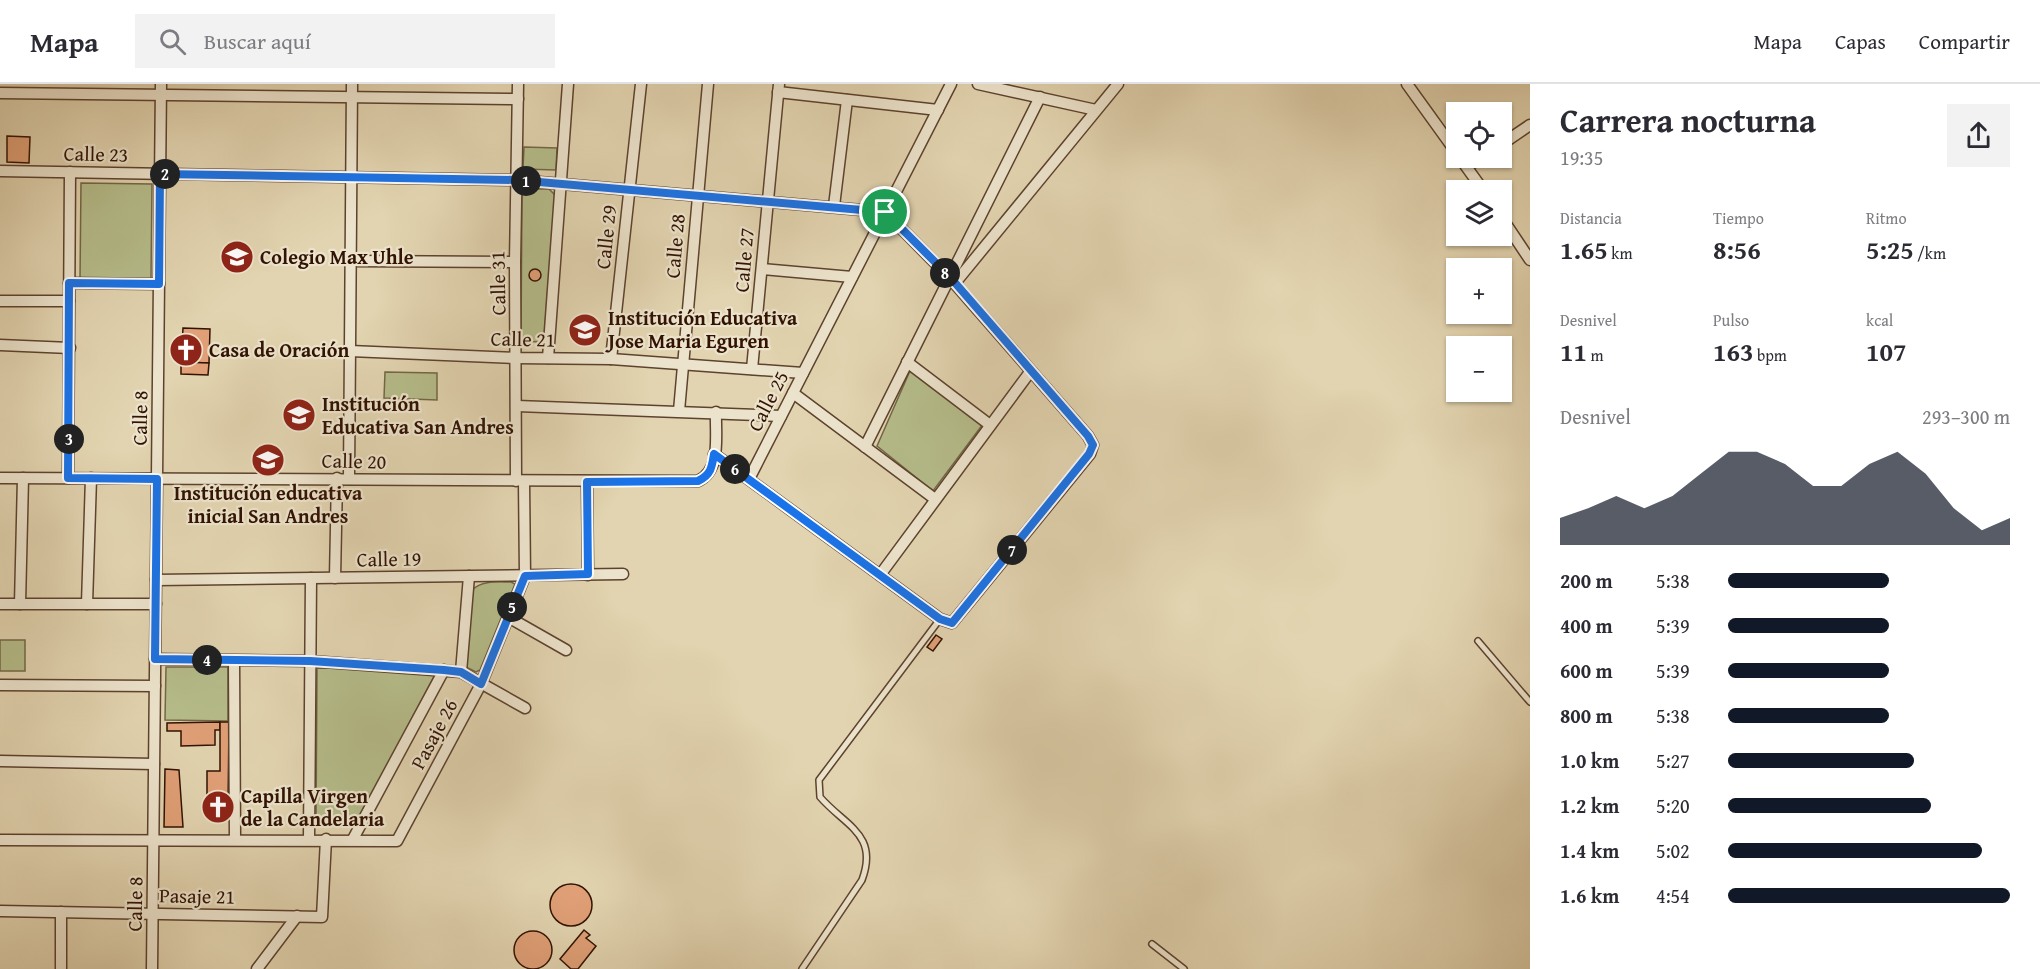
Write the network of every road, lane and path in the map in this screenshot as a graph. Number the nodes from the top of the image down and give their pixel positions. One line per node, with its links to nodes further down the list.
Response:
1 (352, 84): 13 (street)
2 (518, 84): 15 (street, Calle 31)
3 (568, 84): 27 (street)
4 (641, 84): 28 (street, Calle 29)
5 (708, 84): 29 (street, Calle 28)
6 (951, 84): 17 (street, Calle 25)
7 (978, 84): 14 (street)
8 (1118, 84): 18 (street)
9 (1407, 84): 21 (street)
10 (778, 88): 16 (street); 30 (street, Calle 27)
11 (161, 89): 12 (street); 13 (street); 24 (street, Calle 8)
12 (0, 93)
13 (352, 97): 15 (street); 25 (street)
14 (1040, 97): 18 (street); 39 (street)
15 (518, 99): 26 (street, Calle 31)
16 (847, 100): 17 (street); 31 (street)
17 (938, 110): 32 (street, Calle 25)
18 (1096, 110): 39 (street)
19 (1530, 125): 20 (street)
20 (1512, 137)
21 (1446, 138)
22 (0, 171): 23 (street, Calle 23)
23 (70, 172): 24 (street, Calle 23); 40 (street)
24 (160, 174): 25 (street, Calle 23); 41 (street, Calle 8)
25 (351, 177): 26 (street, Calle 23); 35 (street)
26 (516, 180): 27 (street, Calle 23); 36 (street, Calle 31)
27 (561, 183): 28 (street, Calle 23); 48 (street)
28 (630, 189): 29 (street, Calle 23); 49 (street, Calle 29)
29 (698, 195): 30 (street, Calle 23); 51 (street, Calle 28)
30 (768, 201): 31 (street, Calle 23); 37 (street, Calle 27)
31 (834, 206): 32 (street, Calle 23)
32 (885, 212): 38 (street, Calle 25); 39 (street)
33 (1512, 233): 34 (street)
34 (1530, 260)
35 (351, 261): 36 (street); 46 (street)
36 (515, 262): 47 (street, Calle 31)
37 (762, 269): 38 (street); 52 (street, Calle 27)
38 (852, 277): 54 (street, Calle 25)
39 (952, 280): 50 (street); 53 (street)
40 (69, 283): 41 (street); 43 (street)
41 (159, 284): 69 (street, Calle 8)
42 (0, 301): 43 (street)
43 (69, 301): 45 (street)
44 (0, 345): 45 (street)
45 (70, 348): 65 (street)
46 (350, 351): 47 (street, Calle 21); 68 (street)
47 (517, 358): 48 (street, Calle 21); 56 (street, Calle 31)
48 (548, 358): 49 (street, Calle 21)
49 (611, 359): 51 (street, Calle 21)
50 (907, 362): 60 (street); 61 (street)
51 (683, 364): 52 (street, Calle 21); 57 (street, Calle 28)
52 (752, 369): 54 (street, Calle 21)
53 (1030, 372): 60 (street); 87 (street)
54 (803, 373): 55 (street, Calle 25)
55 (793, 393): 59 (street, Calle 25); 61 (street)
56 (517, 405): 57 (street); 71 (street, Calle 31)
57 (679, 411): 58 (street)
58 (716, 412): 59 (street); 62 (street)
59 (781, 416): 70 (street, Calle 25)
60 (990, 425): 73 (street)
61 (865, 447): 73 (street)
62 (714, 454): 70 (street); 72 (street, Calle 20)
63 (0, 478): 64 (street, Calle 20)
64 (23, 478): 65 (street, Calle 20); 83 (street)
65 (68, 478): 66 (street, Calle 20)
66 (91, 478): 69 (street, Calle 20); 84 (street)
67 (337, 478): 68 (street, Calle 20); 69 (street, Calle 20); 80 (street)
68 (349, 478): 71 (street, Calle 20)
69 (157, 479): 81 (street, Calle 8)
70 (748, 479): 76 (street)
71 (520, 481): 72 (street, Calle 20); 78 (street, Calle 31)
72 (587, 482): 74 (street)
73 (935, 500): 76 (street)
74 (588, 574): 75 (street, Calle 19); 78 (street, Calle 19)
75 (623, 574)
76 (880, 574): 87 (street)
77 (470, 576): 78 (street, Calle 19); 80 (street, Calle 19); 94 (street)
78 (525, 576): 86 (street, Pasaje 26)
79 (311, 578): 80 (street, Calle 19); 81 (street, Calle 19); 92 (street)
80 (334, 578)
81 (156, 580): 85 (street, Calle 8)
82 (0, 604): 83 (street)
83 (20, 604): 84 (street)
84 (87, 604): 85 (street)
85 (156, 604): 90 (street, Calle 8)
86 (508, 617): 89 (street); 95 (street, Pasaje 26)
87 (940, 619): 116 (lane)
88 (1478, 641): 98 (lane)
89 (566, 650)
90 (155, 659): 91 (street); 97 (street, Calle 8)
91 (234, 661): 92 (street); 102 (street)
92 (310, 661): 93 (street); 103 (street)
93 (444, 670): 94 (street); 105 (street)
94 (461, 672): 95 (street)
95 (481, 684): 99 (street); 105 (street, Pasaje 26)
96 (0, 685): 97 (street)
97 (155, 686): 101 (street, Calle 8)
98 (1530, 702)
99 (525, 708)
100 (0, 762): 101 (street)
101 (154, 764): 107 (street, Calle 8)
102 (235, 839): 103 (street); 107 (street)
103 (309, 839): 104 (street)
104 (326, 839): 105 (street); 111 (street, Pasaje 21)
105 (353, 839)
106 (0, 840): 107 (street)
107 (154, 840): 110 (street, Calle 8)
108 (0, 911): 109 (street, Pasaje 21)
109 (61, 912): 110 (street, Pasaje 21); 113 (street)
110 (153, 914): 111 (street, Pasaje 21); 114 (street, Calle 8)
111 (297, 916): 115 (street)
112 (1152, 944): 117 (lane)
113 (61, 969)
114 (152, 969)
115 (257, 969)
116 (802, 969)
117 (1184, 969)

